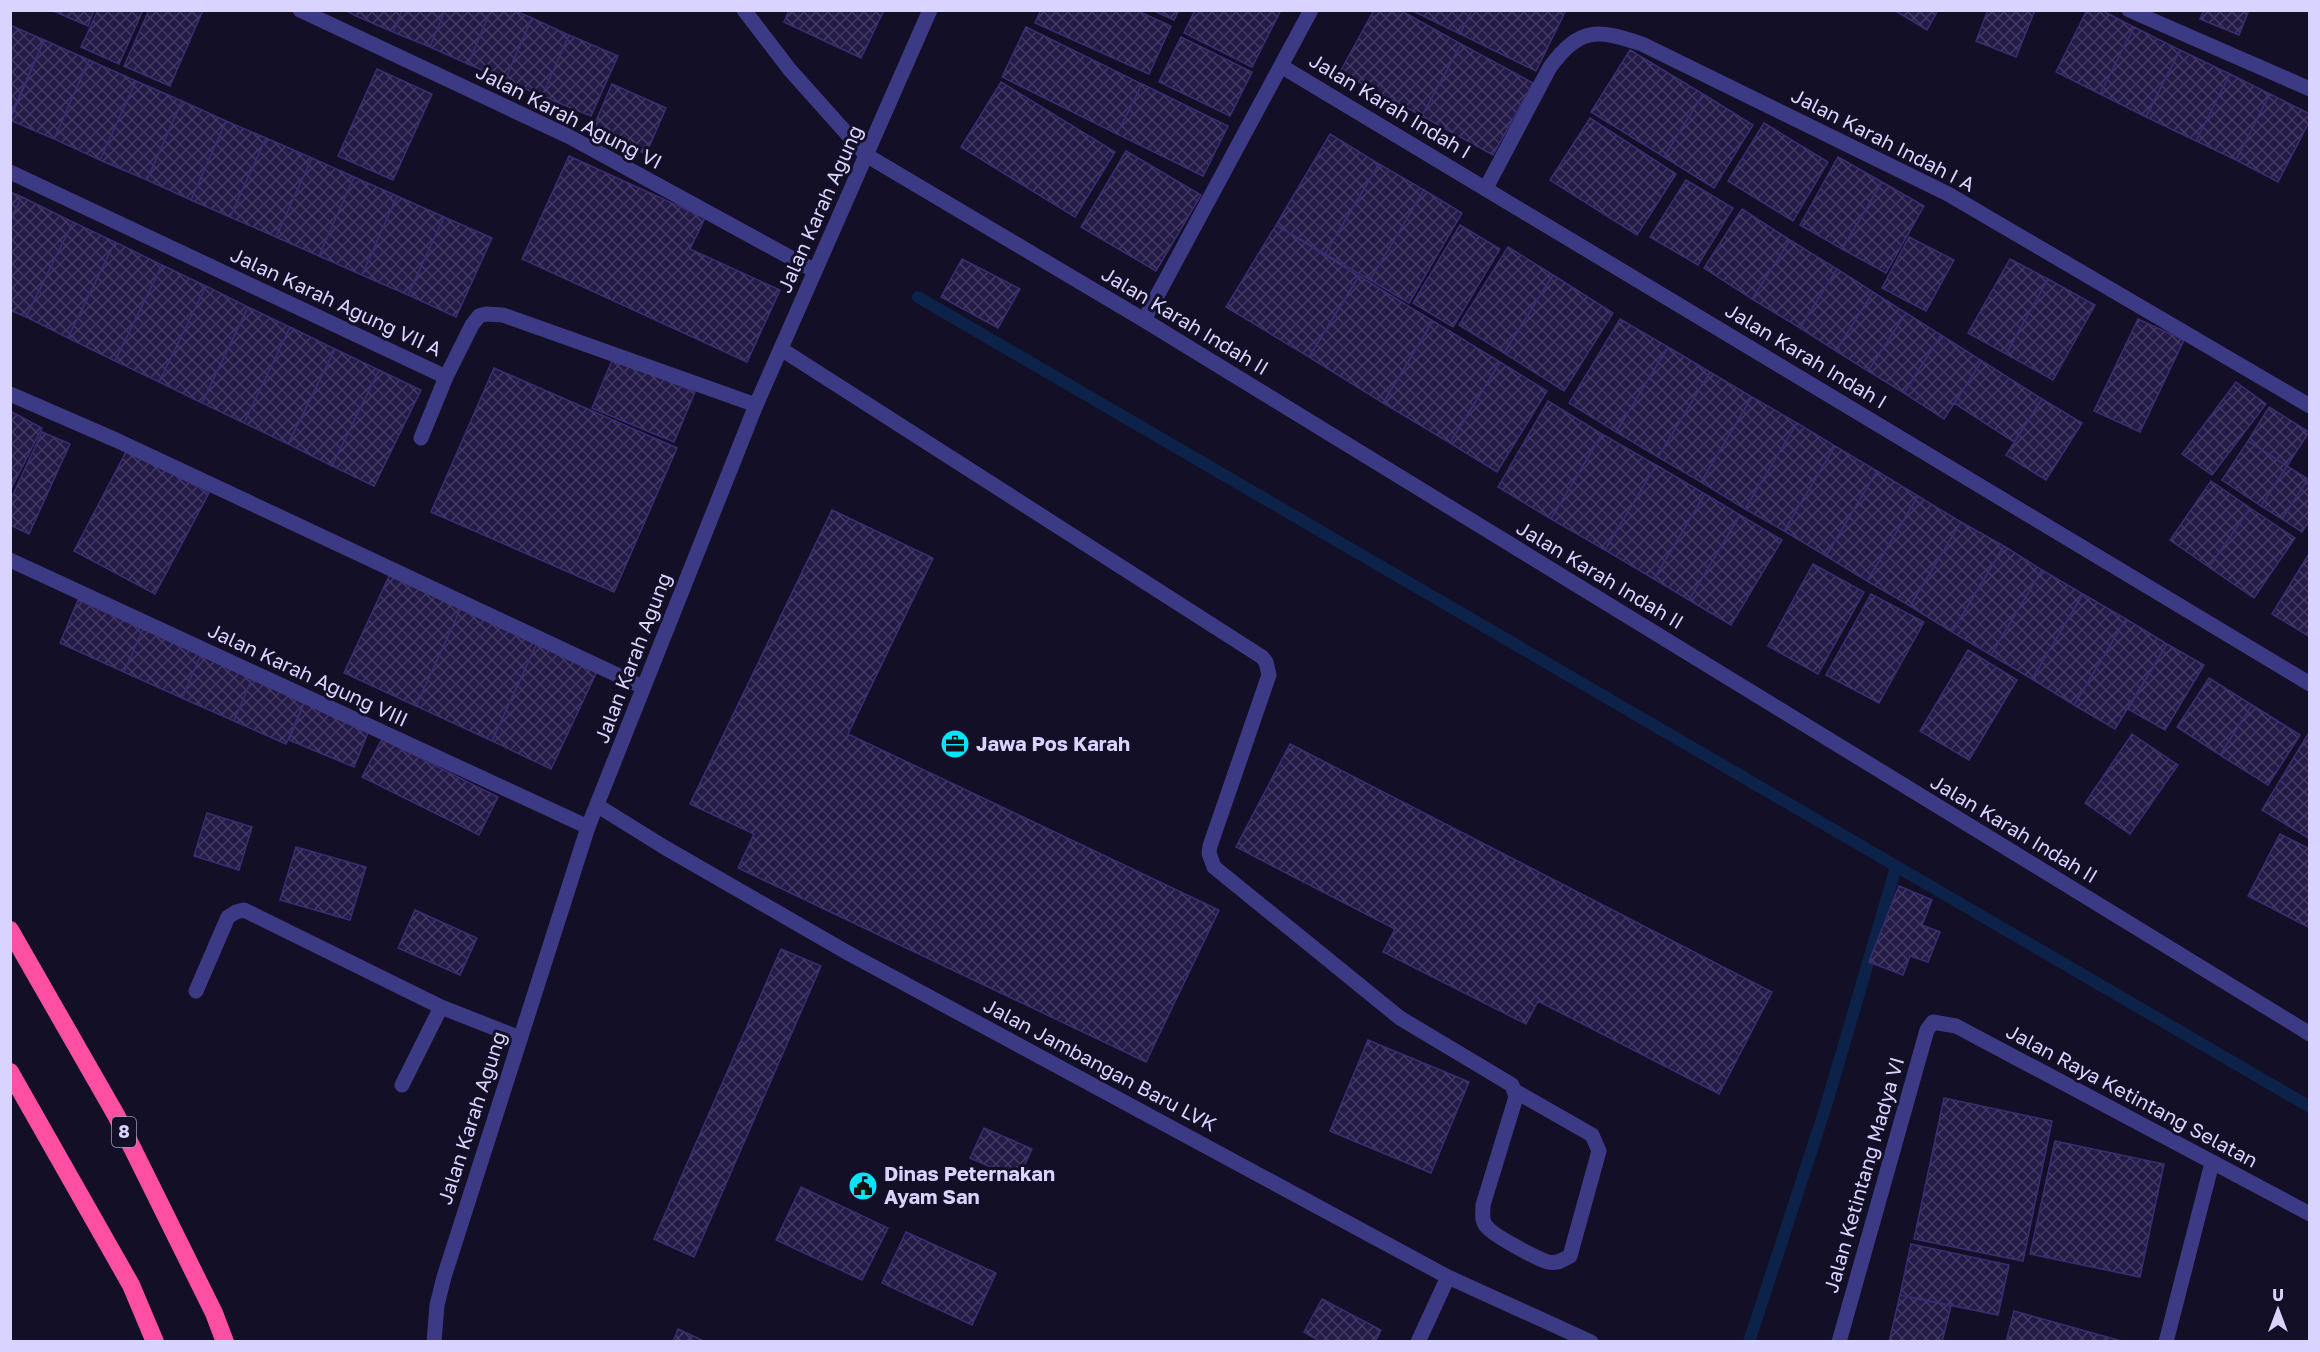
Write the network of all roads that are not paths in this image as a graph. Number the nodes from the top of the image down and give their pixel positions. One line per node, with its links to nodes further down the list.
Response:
1 (300, 10): 11 (street, Jalan Karah Agung VI)
2 (744, 10): 8 (street, Jalan Karah Indah II)
3 (930, 10): 8 (street, Jalan Karah Agung)
4 (1311, 10): 6 (street, Jalan Karah Indah I)
5 (2129, 10): 7 (street)
6 (1281, 66): 10 (street, Jalan Karah Indah I); 12 (street, Jalan Karah Indah I)
7 (2310, 89)
8 (866, 155): 11 (street, Jalan Karah Agung); 12 (street, Jalan Karah Indah II)
9 (10, 172): 14 (street, Jalan Karah Agung VII A)
10 (1486, 189): 17 (street, Jalan Karah Indah I A); 20 (street, Jalan Karah Indah I)
11 (815, 271): 13 (street, Jalan Karah Agung)
12 (1144, 320): 28 (street, Jalan Karah Indah II)
13 (781, 349): 16 (street, Jalan Karah Agung); 32 (street)
14 (446, 377): 16 (street, Jalan Karah Agung VII A); 18 (street)
15 (10, 394): 21 (street)
16 (756, 405): 21 (street, Jalan Karah Agung)
17 (2310, 406)
18 (421, 438)
19 (10, 560): 23 (street, Jalan Karah Agung VIII)
20 (2310, 684)
21 (643, 687): 22 (street, Jalan Karah Agung)
22 (598, 806): 23 (street, Jalan Karah Agung); 35 (street, Jalan Jambangan Baru LVK)
23 (588, 827): 29 (street, Jalan Karah Agung)
24 (10, 930): 37 (highway, 8)
25 (196, 991): 26 (street)
26 (441, 1007): 29 (street); 31 (street)
27 (1933, 1022): 33 (street, Jalan Raya Ketintang Selatan); 41 (street, Jalan Ketintang Madya VI)
28 (2310, 1034)
29 (520, 1038): 38 (street, Jalan Karah Agung)
30 (10, 1072): 36 (highway)
31 (402, 1085)
32 (1515, 1091): 32 (street)
33 (2212, 1162): 34 (street, Jalan Raya Ketintang Selatan); 42 (street)
34 (2310, 1214)
35 (1448, 1277): 39 (street); 40 (street, Jalan Jambangan Baru LVK)
36 (155, 1341)
37 (225, 1341)
38 (434, 1341)
39 (1418, 1341)
40 (1591, 1341)
41 (1839, 1341)
42 (2166, 1341)

